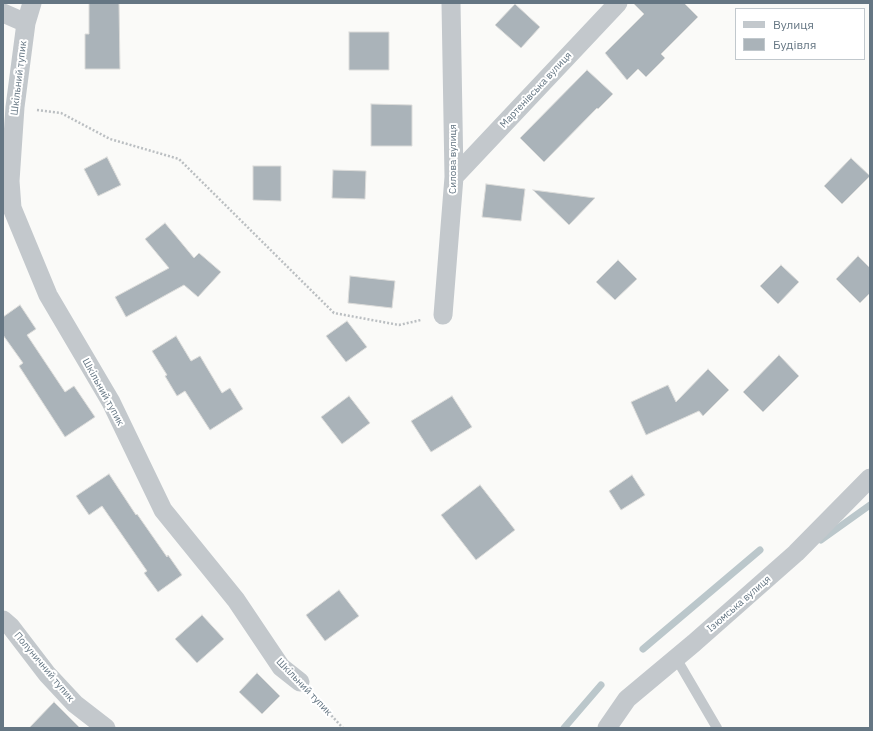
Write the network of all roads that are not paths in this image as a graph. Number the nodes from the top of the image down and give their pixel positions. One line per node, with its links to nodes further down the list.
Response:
1 (32, 3): 5 (street, Шкільний тупик)
2 (451, 3): 6 (street, Силова вулиця)
3 (618, 3): 6 (street, Мартенівська вулиця)
4 (3, 13): 5 (street)
5 (26, 23): 11 (street, Шкільний тупик)
6 (454, 177): 7 (street, Силова вулиця)
7 (443, 315)
8 (870, 478): 10 (street, Ізюмська вулиця)
9 (3, 620): 12 (street, Полуничний тупик)
10 (676, 658): 13 (street, Ізюмська вулиця); 14 (lane)
11 (300, 682)
12 (106, 728)
13 (607, 728)
14 (716, 728)

